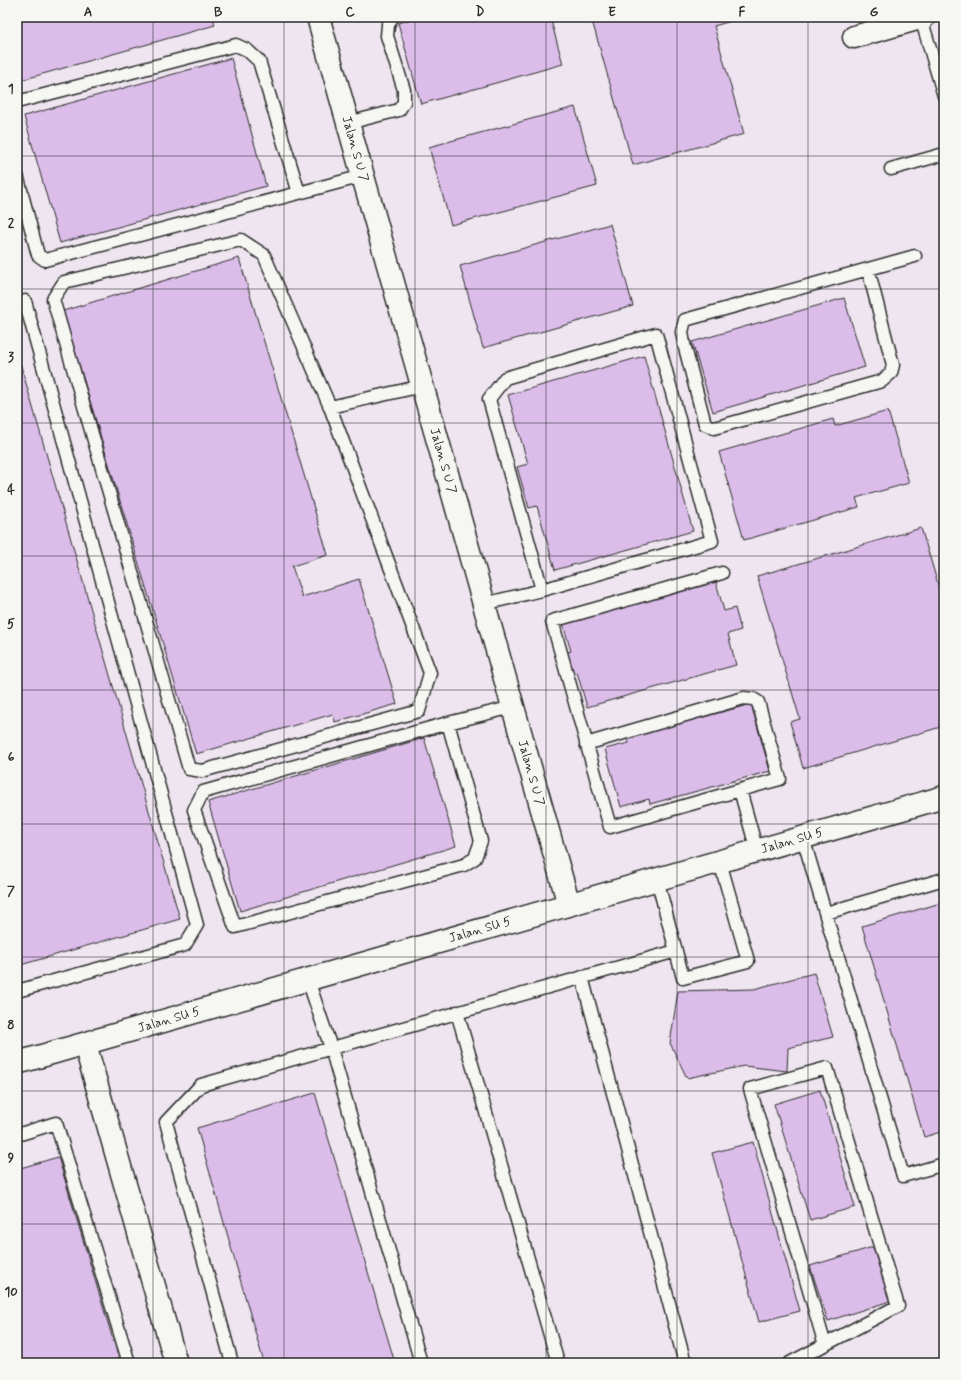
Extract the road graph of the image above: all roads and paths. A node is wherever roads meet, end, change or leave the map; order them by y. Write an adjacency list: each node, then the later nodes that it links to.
1 (318, 17): 7 (street, Jalan S U 7)
2 (392, 17): 7 (lane)
3 (923, 17): 4 (street); 5 (lane)
4 (854, 37)
5 (944, 96)
6 (17, 102): 12 (lane)
7 (348, 124): 11 (street, Jalan S U 7)
8 (944, 154): 9 (lane)
9 (891, 170)
10 (17, 175): 12 (lane)
11 (363, 176): 12 (lane); 16 (street, Jalan S U 7)
12 (299, 193)
13 (915, 256): 14 (lane)
14 (868, 270): 14 (lane)
15 (17, 304): 36 (lane)
16 (422, 386): 17 (lane); 20 (street, Jalan S U 7)
17 (330, 407): 17 (lane)
18 (722, 573): 23 (lane)
19 (542, 590): 19 (lane); 20 (lane)
20 (484, 604): 21 (street, Jalan S U 7)
21 (513, 707): 22 (lane); 31 (street, Jalan S U 7)
22 (448, 724): 22 (lane)
23 (586, 744): 24 (lane); 24 (lane)
24 (740, 790): 27 (lane)
25 (944, 797): 26 (street, Jalan SU 5)
26 (803, 838): 27 (street, Jalan SU 5); 32 (lane)
27 (757, 851): 28 (street, Jalan SU 5)
28 (720, 862): 29 (street, Jalan SU 5); 33 (lane)
29 (657, 879): 31 (street, Jalan SU 5); 33 (lane)
30 (944, 879): 32 (lane)
31 (569, 905): 35 (street, Jalan SU 5)
32 (826, 913): 42 (lane)
33 (676, 951): 34 (lane)
34 (582, 977): 37 (lane); 49 (lane)
35 (308, 980): 38 (street, Jalan SU 5); 39 (lane)
36 (17, 991)
37 (457, 1012): 39 (lane); 48 (lane)
38 (85, 1044): 40 (street, Jalan SU 5); 45 (street)
39 (331, 1048): 46 (lane); 47 (lane)
40 (17, 1063)
41 (17, 1134): 44 (lane)
42 (944, 1164)
43 (824, 1345): 43 (lane); 50 (lane)
44 (129, 1363)
45 (176, 1363)
46 (232, 1363)
47 (421, 1363)
48 (558, 1363)
49 (685, 1363)
50 (790, 1363)

